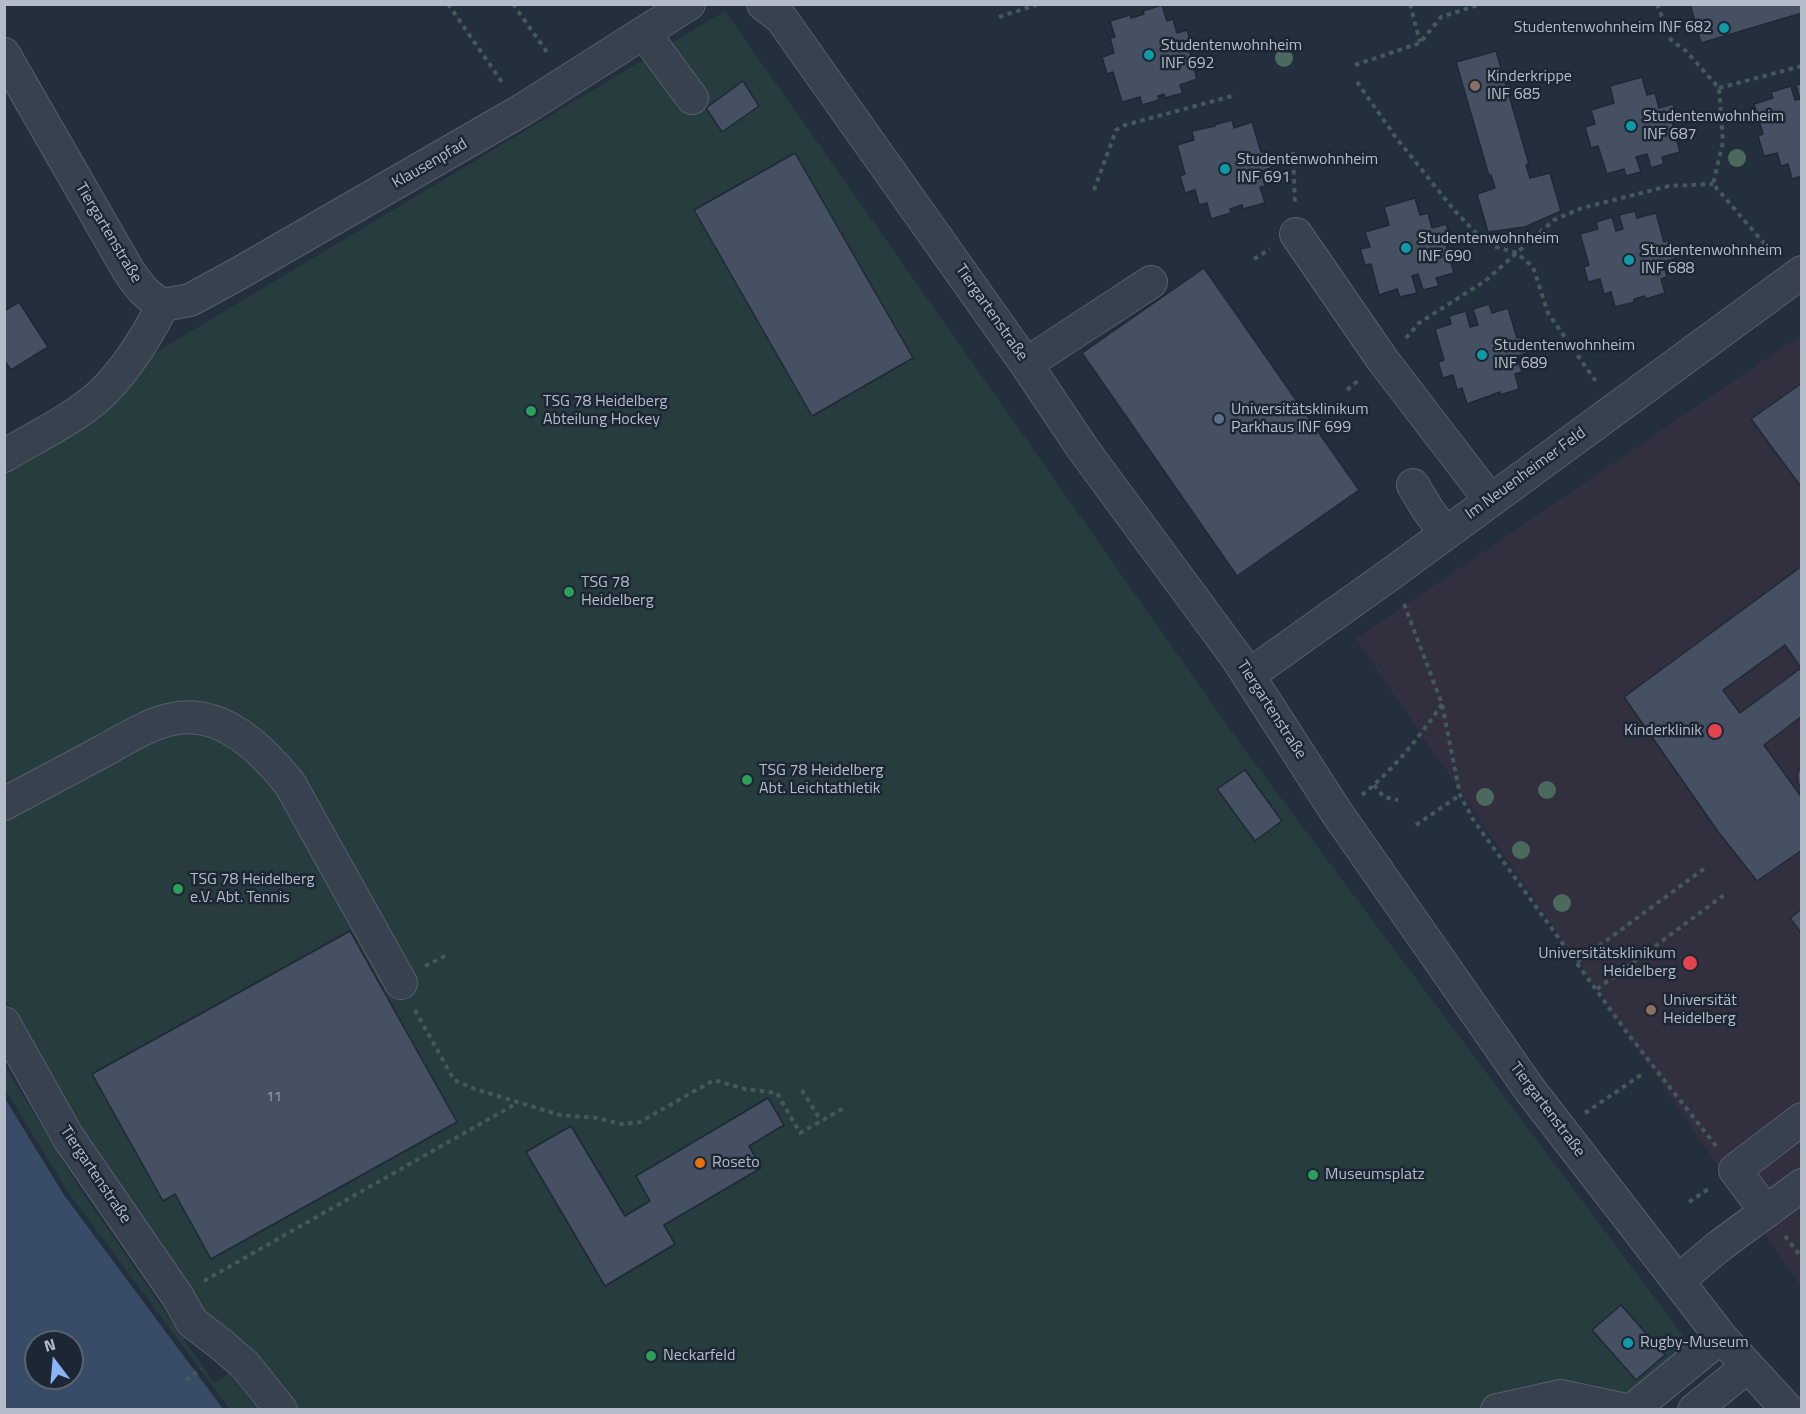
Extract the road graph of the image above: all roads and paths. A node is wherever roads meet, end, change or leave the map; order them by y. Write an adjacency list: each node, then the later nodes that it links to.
1 (448, 4): 20 (path)
2 (513, 4): 15 (path)
3 (688, 4): 10 (street, Klausenpfad)
4 (1039, 4): 9 (path)
5 (1410, 4): 11 (path)
6 (1481, 4): 11 (path)
7 (1657, 4): 17 (path)
8 (780, 9): 30 (street, Tiergartenstraße)
9 (999, 17)
10 (644, 33): 15 (street, Klausenpfad); 19 (street)
11 (1420, 43): 13 (path)
12 (4, 54): 28 (street, Tiergartenstraße)
13 (1355, 64)
14 (1802, 66): 17 (path)
15 (567, 82): 20 (street, Klausenpfad)
16 (1357, 82): 25 (path)
17 (1719, 88): 22 (path)
18 (1236, 95): 23 (path)
19 (692, 98)
20 (522, 110): 28 (street, Klausenpfad)
21 (1293, 152): 24 (path)
22 (1713, 184): 25 (path); 26 (path)
23 (1094, 190)
24 (1296, 234): 29 (street)
25 (1517, 253): 29 (path); 31 (path)
26 (1789, 265): 35 (street, Im Neuenheimer Feld)
27 (1151, 282): 30 (street)
28 (163, 305): 33 (street)
29 (1382, 359): 32 (path); 35 (street)
30 (1026, 364): 38 (street, Tiergartenstraße)
31 (1599, 386)
32 (1347, 390)
33 (4, 456)
34 (1413, 485): 36 (street)
35 (1490, 500): 36 (street, Im Neuenheimer Feld)
36 (1445, 533): 37 (street, Im Neuenheimer Feld)
37 (1388, 576): 38 (street, Im Neuenheimer Feld); 39 (path)
38 (1249, 675): 44 (street, Tiergartenstraße)
39 (1442, 704): 40 (path); 41 (path)
40 (1374, 785): 42 (path); 44 (path)
41 (1460, 795): 45 (path); 48 (path)
42 (1398, 800)
43 (4, 804): 49 (street)
44 (1337, 813): 58 (street, Tiergartenstraße)
45 (1416, 825)
46 (1705, 868): 48 (path)
47 (1724, 896): 50 (path)
48 (1577, 962): 50 (path)
49 (401, 982): 54 (path)
50 (1597, 989): 59 (path)
51 (4, 1023): 64 (street, Tiergartenstraße)
52 (1644, 1073): 58 (path)
53 (802, 1090): 57 (path)
54 (518, 1103): 57 (path); 64 (path)
55 (844, 1108): 57 (path)
56 (1802, 1119): 59 (street)
57 (820, 1121)
58 (1561, 1130): 63 (street, Tiergartenstraße)
59 (1725, 1178): 61 (path); 62 (street)
60 (1802, 1185): 62 (street)
61 (1689, 1202)
62 (1766, 1212): 63 (street)
63 (1679, 1280): 65 (street, Tiergartenstraße)
64 (185, 1309): 70 (street, Tiergartenstraße)
65 (1721, 1337): 66 (street, Tiergartenstraße); 73 (street)
66 (1747, 1366): 69 (street, Tiergartenstraße); 74 (street)
67 (202, 1368): 68 (path)
68 (186, 1380)
69 (1786, 1409)
70 (281, 1410)
71 (1497, 1410): 72 (street)
72 (1626, 1410)
73 (1632, 1410)
74 (1694, 1410)

